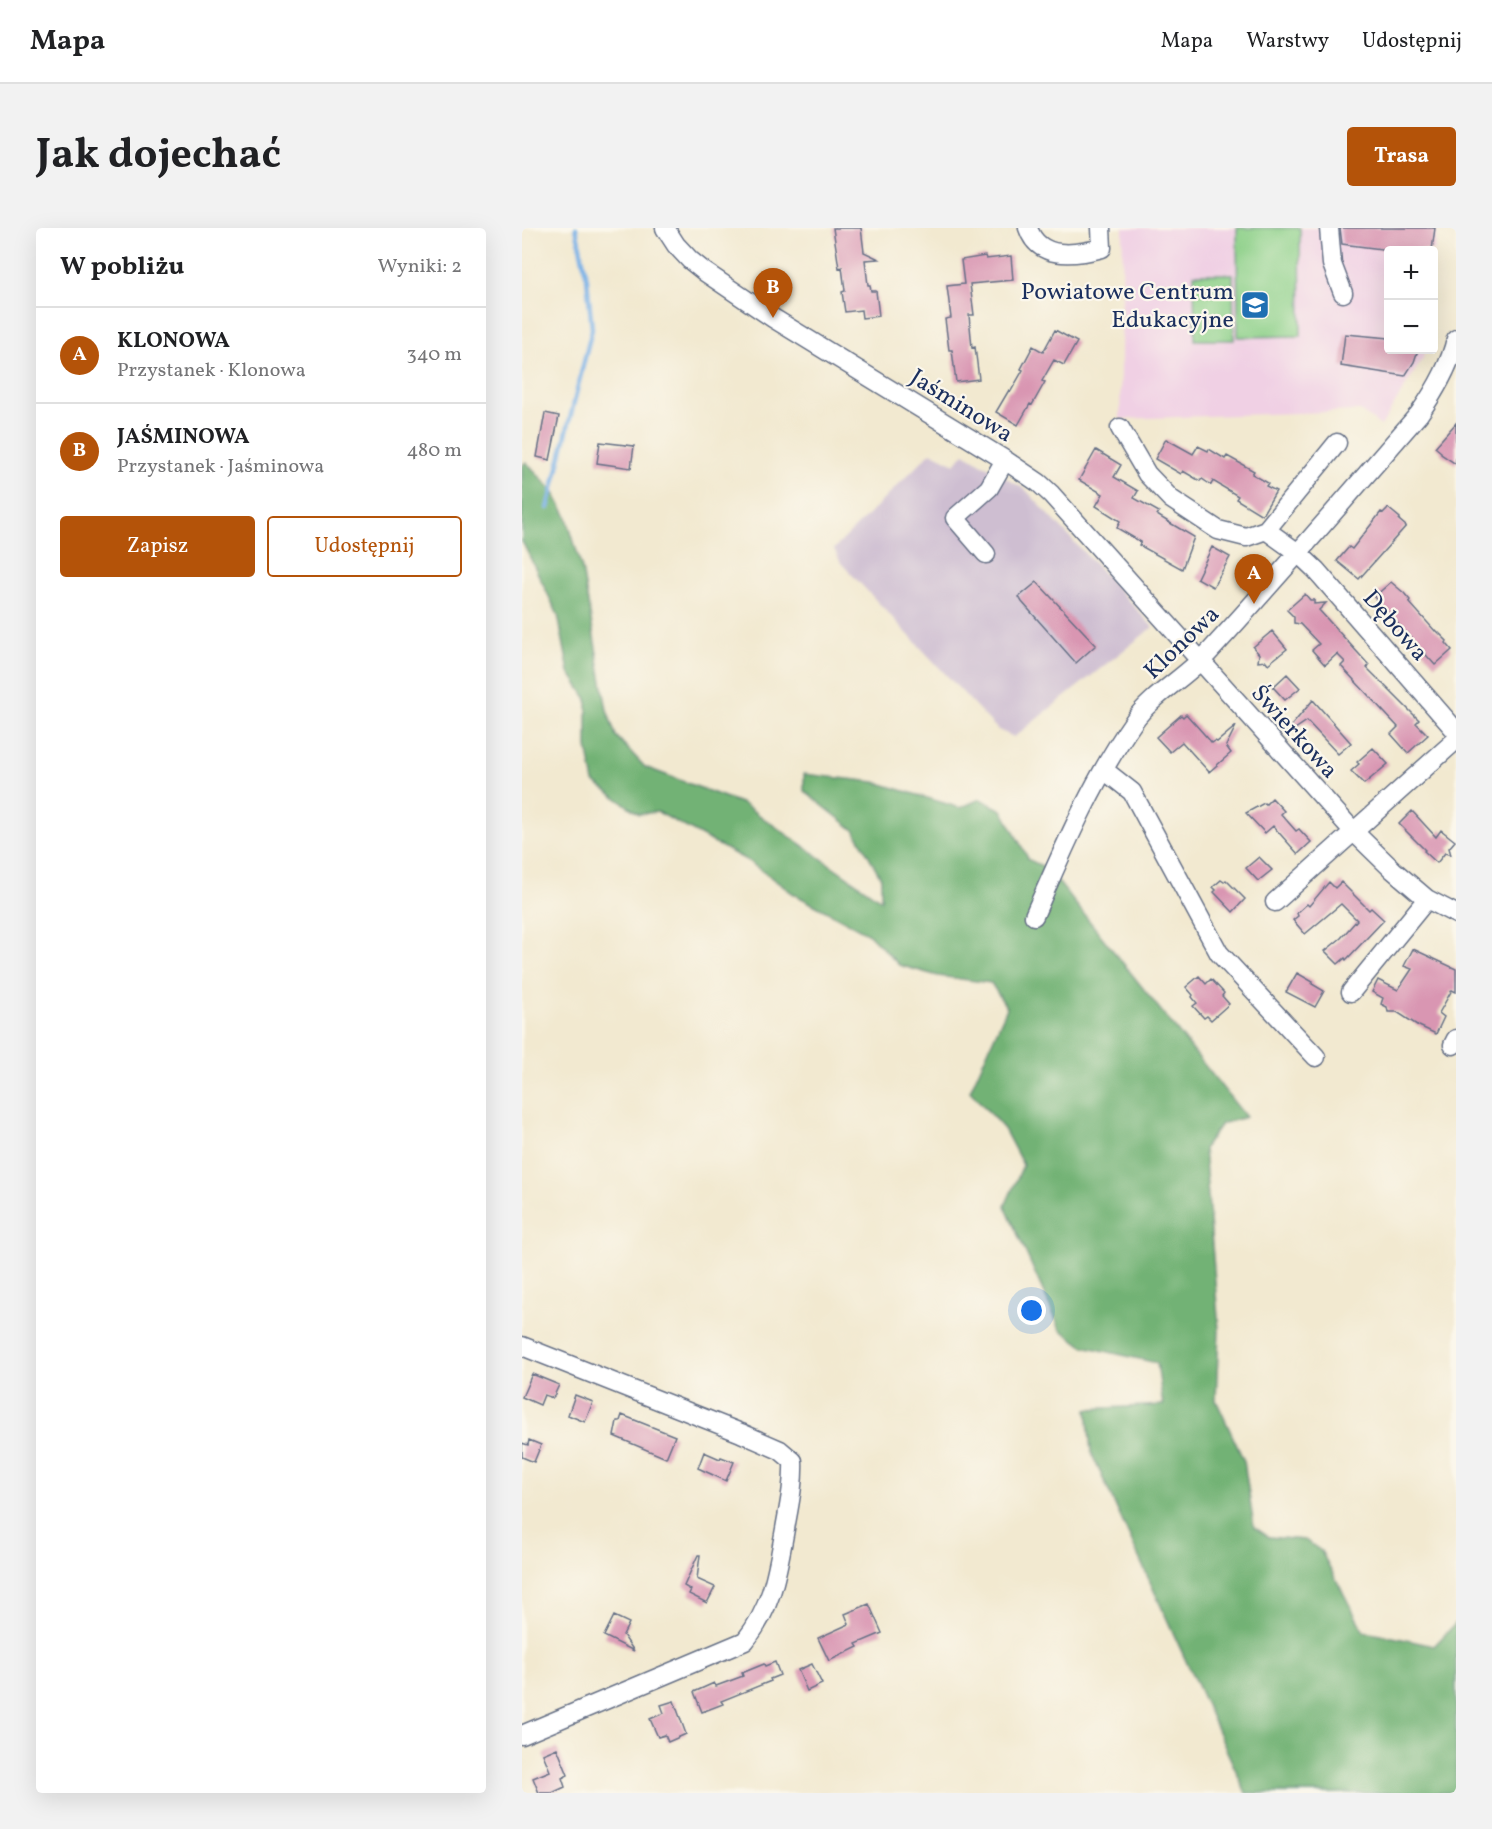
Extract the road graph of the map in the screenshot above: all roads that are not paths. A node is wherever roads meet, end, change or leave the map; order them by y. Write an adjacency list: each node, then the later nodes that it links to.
1 (665, 228): 9 (street, Jaśminowa)
2 (1028, 228): 3 (street)
3 (1101, 228)
4 (1329, 228): 5 (street)
5 (1343, 293)
6 (1456, 339): 11 (street, Klonowa)
7 (1120, 428): 10 (street)
8 (1337, 442): 10 (street)
9 (1005, 460): 12 (street); 13 (street, Jaśminowa)
10 (1266, 530): 11 (street, Dębowa)
11 (1298, 553): 13 (street, Klonowa); 14 (street, Dębowa)
12 (986, 554)
13 (1200, 662): 16 (street, Klonowa); 17 (street, Świerkowa)
14 (1456, 731)
15 (1456, 740): 17 (street)
16 (1104, 770): 21 (street, Klonowa); 23 (street)
17 (1354, 832): 18 (street, Świerkowa); 19 (street)
18 (1427, 899): 20 (street, Świerkowa); 22 (street)
19 (1275, 902)
20 (1456, 914)
21 (1034, 916)
22 (1351, 992)
23 (1316, 1057)
24 (522, 1346): 25 (street)
25 (522, 1735)

